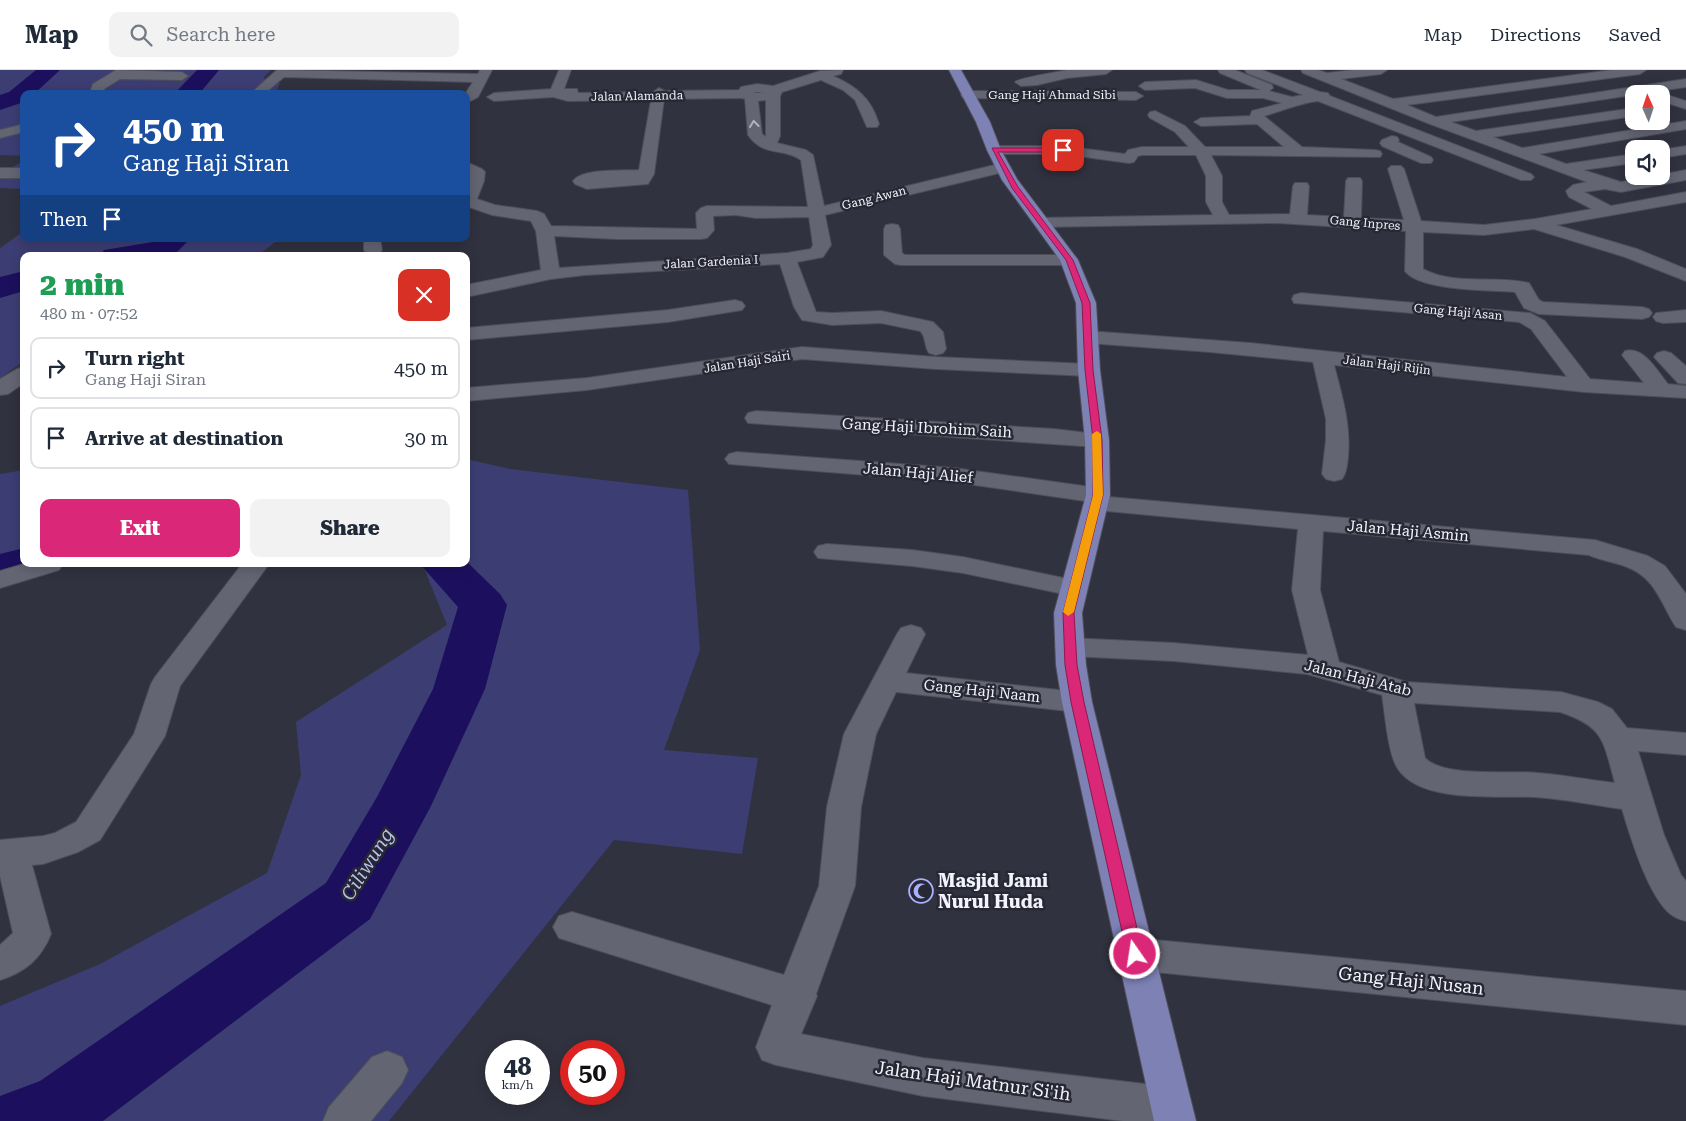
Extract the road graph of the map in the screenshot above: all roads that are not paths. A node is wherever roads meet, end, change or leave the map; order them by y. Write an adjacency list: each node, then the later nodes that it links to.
1 (565, 70): 27 (street)
2 (841, 70): 13 (street, Jalan Alamanda)
3 (1106, 70): 17 (street)
4 (1224, 70): 34 (street)
5 (1251, 70): 31 (street)
6 (1307, 70): 16 (street)
7 (1381, 70): 16 (street)
8 (1572, 70): 15 (street)
9 (1640, 70): 15 (street)
10 (123, 71): 14 (street); 22 (street)
11 (284, 71): 12 (street); 23 (street)
12 (483, 74): 30 (street)
13 (820, 75): 25 (street, Jalan Alamanda); 43 (street)
14 (182, 76)
15 (1593, 76): 20 (street); 35 (street)
16 (1324, 77): 24 (street)
17 (1008, 82)
18 (1686, 83): 21 (street)
19 (964, 84): 34 (street, Gang Haji Ahmad Sibi); 58 (main road)
20 (1625, 86)
21 (1670, 86)
22 (97, 90)
23 (261, 90)
24 (1360, 91): 31 (street); 35 (street)
25 (774, 92): 26 (street, Jalan Alamanda); 51 (street)
26 (747, 93): 28 (street, Jalan Alamanda); 51 (street, one-way to 26)
27 (550, 94): 28 (street, Jalan Alamanda); 32 (street, Jalan Alamanda)
28 (658, 94): 66 (street)
29 (1625, 95): 41 (street)
30 (470, 96)
31 (1318, 96): 34 (street); 48 (street)
32 (494, 97)
33 (1670, 100): 36 (street)
34 (1296, 101): 40 (street)
35 (1391, 104): 41 (street)
36 (1685, 105): 37 (street)
37 (1670, 107)
38 (1625, 113): 47 (street)
39 (1155, 115): 53 (street)
40 (1260, 120): 42 (street); 54 (street)
41 (1435, 121): 47 (street)
42 (1201, 122)
43 (872, 124)
44 (1686, 125): 55 (street)
45 (20, 129): 46 (street)
46 (0, 134)
47 (1471, 134): 48 (street); 55 (street)
48 (1421, 137): 60 (street); 68 (street)
49 (0, 139): 50 (street)
50 (20, 140)
51 (768, 146): 76 (street, Jalan Gardenia I)
52 (1686, 150): 56 (street)
53 (1201, 151): 54 (street); 58 (street, Gang Awan); 78 (street)
54 (1298, 151): 57 (street)
55 (1523, 152): 63 (street)
56 (1670, 153)
57 (1375, 154)
58 (999, 159): 76 (street, Gang Awan); 79 (main road)
59 (1625, 159): 63 (street)
60 (1426, 160)
61 (470, 168): 72 (street)
62 (1396, 169): 82 (street)
63 (1567, 169): 70 (street)
64 (0, 173): 65 (street)
65 (20, 173)
66 (646, 174)
67 (1686, 175): 70 (street)
68 (1526, 177)
69 (1354, 181): 80 (street)
70 (1607, 184): 75 (street)
71 (1301, 186): 77 (street)
72 (470, 194)
73 (1686, 197): 75 (street, Gang Inpres)
74 (470, 201): 84 (street)
75 (1609, 211): 81 (street, Gang Inpres)
76 (818, 212): 84 (street, Gang Awan); 86 (street, Jalan Gardenia I)
77 (1298, 218): 78 (street, Gang Inpres); 80 (street, Gang Inpres)
78 (1224, 220): 79 (street, Gang Inpres)
79 (1042, 222): 87 (main road)
80 (1352, 222): 82 (street, Gang Inpres)
81 (1534, 224): 82 (street, Gang Inpres); 90 (street)
82 (1415, 227): 94 (street)
83 (892, 229): 87 (street)
84 (545, 231): 89 (street)
85 (681, 244): 88 (street)
86 (787, 258): 88 (street, Jalan Gardenia I); 99 (street)
87 (1069, 260): 98 (main road)
88 (680, 264): 89 (street, Jalan Gardenia I)
89 (551, 274): 91 (street, Jalan Gardenia I)
90 (1686, 276)
91 (470, 291)
92 (1300, 298): 105 (street, Gang Haji Asan)
93 (735, 306): 97 (street)
94 (1642, 313)
95 (1663, 316): 96 (street)
96 (1686, 316)
97 (470, 334)
98 (1088, 337): 101 (street, Jalan Haji Rijin); 103 (main road)
99 (936, 349)
100 (1632, 355): 107 (street)
101 (1322, 357): 105 (street, Jalan Haji Rijin); 112 (street)
102 (1664, 357): 107 (street)
103 (1089, 370): 108 (street, Jalan Haji Sairi); 110 (main road)
104 (20, 376): 106 (street)
105 (1584, 386): 107 (street, Jalan Haji Rijin)
106 (0, 389)
107 (1679, 391)
108 (470, 395)
109 (756, 418): 110 (street, Gang Haji Ibrohim Saih)
110 (1098, 440): 113 (main road)
111 (736, 459): 113 (street, Jalan Haji Alief)
112 (1334, 474)
113 (1097, 499): 114 (street, Jalan Haji Asmin); 119 (main road)
114 (1311, 522): 120 (street, Jalan Haji Asmin); 123 (street)
115 (827, 552): 119 (street)
116 (41, 567): 118 (street)
117 (254, 567): 130 (street)
118 (0, 580)
119 (1073, 588): 122 (main road)
120 (1686, 622)
121 (911, 634): 124 (street)
122 (1069, 647): 123 (street, Jalan Haji Atab); 126 (main road)
123 (1326, 668): 125 (street, Jalan Haji Atab)
124 (886, 680): 126 (street, Gang Haji Naam); 135 (street)
125 (1396, 689): 127 (street, Jalan Haji Atab); 129 (street)
126 (1077, 702): 133 (main road)
127 (1618, 738): 128 (street); 129 (street)
128 (1686, 744)
129 (1636, 798): 131 (street)
130 (6, 854): 134 (street)
131 (1686, 906)
132 (572, 927): 135 (street)
133 (1135, 954): 136 (street, Gang Haji Nusan); 138 (main road)
134 (0, 964)
135 (797, 996): 138 (street, Jalan Haji Matnur Si'ih)
136 (1686, 1008)
137 (387, 1070): 139 (street)
138 (1173, 1114)
139 (344, 1121)

